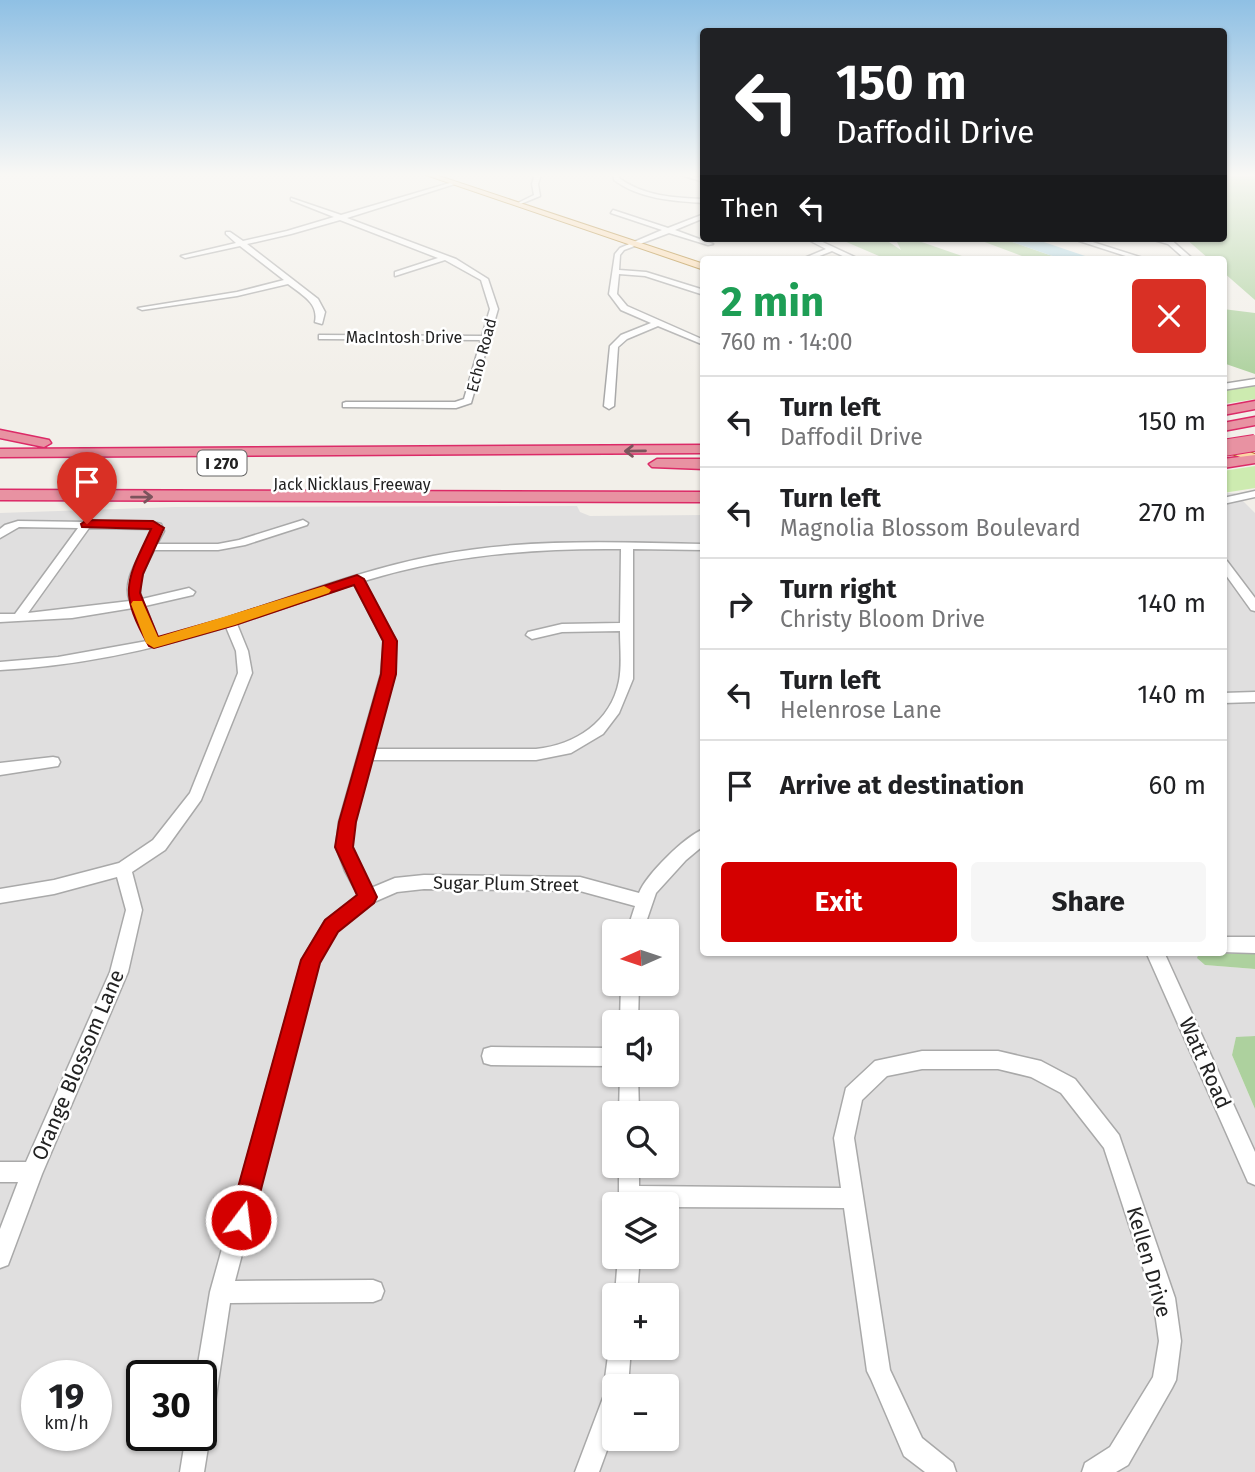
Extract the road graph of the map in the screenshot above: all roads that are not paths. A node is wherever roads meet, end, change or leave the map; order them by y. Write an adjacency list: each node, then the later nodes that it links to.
1 (248, 243): 8 (street)
2 (406, 243): 16 (street, Echo Road)
3 (635, 243): 17 (main road); 18 (street)
4 (706, 243): 9 (street)
5 (819, 243): 10 (street)
6 (1088, 243): 14 (street)
7 (1170, 243): 15 (street)
8 (243, 244): 11 (street); 20 (street)
9 (710, 244)
10 (832, 248): 12 (street); 13 (street)
11 (185, 256)
12 (813, 256)
13 (849, 256)
14 (1132, 256)
15 (1186, 256)
16 (444, 258): 19 (street); 26 (street, Echo Road)
17 (700, 266)
18 (617, 272): 21 (street); 24 (street)
19 (398, 274)
20 (291, 281): 22 (street); 23 (street)
21 (700, 292)
22 (142, 307)
23 (319, 322)
24 (657, 323): 27 (street); 32 (street)
25 (321, 337): 26 (street, MacIntosh Drive)
26 (486, 338): 30 (street, Echo Road)
27 (700, 341)
28 (1255, 382): 29 (street)
29 (1227, 386)
30 (346, 405)
31 (1255, 405): 33 (highway)
32 (609, 407)
33 (1227, 410)
34 (1255, 421): 35 (highway)
35 (1227, 426)
36 (0, 433): 41 (highway)
37 (1255, 443): 38 (highway, bridge)
38 (1227, 446)
39 (1227, 448): 43 (main road)
40 (700, 449): 41 (highway, one-way to 41)
41 (301, 452): 42 (highway)
42 (0, 453)
43 (1255, 458): 45 (highway)
44 (0, 463): 46 (highway, Jack Nicklaus Freeway / I 270)
45 (1227, 463)
46 (700, 464)
47 (0, 483): 48 (highway, Jack Nicklaus Freeway / I 270)
48 (700, 485)
49 (1255, 494): 53 (street)
50 (0, 495): 52 (highway)
51 (700, 497): 52 (highway, one-way to 51)
52 (113, 498): 54 (highway)
53 (1227, 499)
54 (0, 504)
55 (303, 523): 59 (street)
56 (87, 524): 57 (street); 59 (street); 67 (street)
57 (0, 535)
58 (627, 546): 60 (street); 62 (street); 69 (street)
59 (151, 547): 64 (street)
60 (700, 547)
61 (1227, 568): 65 (street)
62 (357, 579): 68 (street); 75 (street)
63 (189, 592): 64 (street)
64 (138, 605): 67 (street); 71 (street)
65 (1255, 607)
66 (0, 618): 67 (street)
67 (18, 618)
68 (230, 622): 71 (street); 79 (street)
69 (626, 627): 70 (street); 75 (street)
70 (532, 635)
71 (154, 643): 72 (street)
72 (1, 668)
73 (1255, 697): 74 (street)
74 (1227, 698)
75 (366, 754): 81 (street)
76 (53, 762): 77 (street)
77 (0, 769)
78 (700, 838): 82 (street)
79 (123, 869): 80 (street); 90 (street, Orange Blossom Lane)
80 (0, 896)
81 (368, 897): 82 (street, Sugar Plum Street); 96 (street, Sugar Plum Street)
82 (645, 902): 83 (street)
83 (639, 919)
84 (1227, 945): 85 (street)
85 (1255, 945)
86 (1156, 956): 91 (street, Watt Road)
87 (491, 1056): 88 (street)
88 (602, 1058)
89 (0, 1172): 90 (street)
90 (32, 1172): 94 (street, Orange Blossom Lane)
91 (1255, 1175)
92 (852, 1198): 93 (street); 102 (street); 103 (street, Kellen Drive)
93 (679, 1200)
94 (0, 1257)
95 (373, 1291): 96 (street)
96 (221, 1292): 97 (street, Sugar Plum Street)
97 (210, 1360)
98 (602, 1431): 101 (street)
99 (195, 1451): 100 (street)
100 (192, 1472)
101 (587, 1472)
102 (943, 1472)
103 (1094, 1472)

